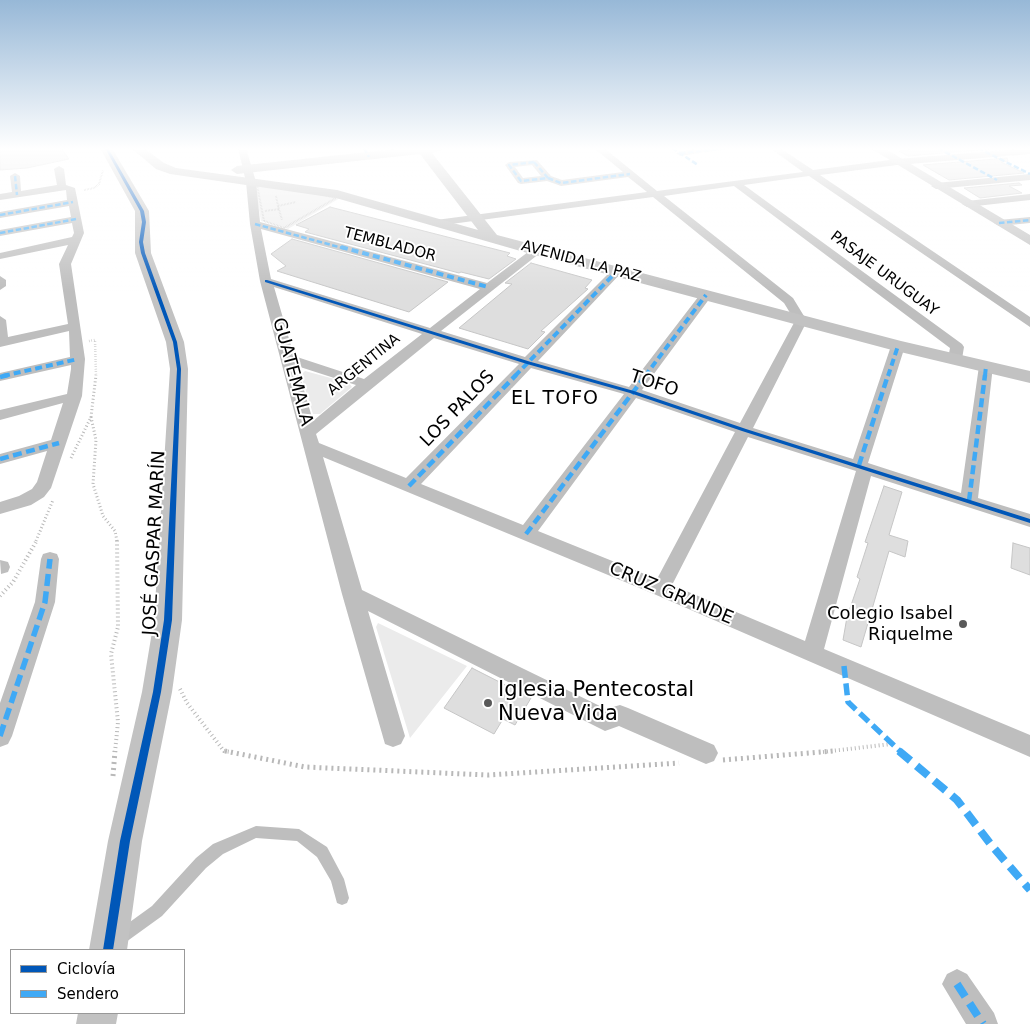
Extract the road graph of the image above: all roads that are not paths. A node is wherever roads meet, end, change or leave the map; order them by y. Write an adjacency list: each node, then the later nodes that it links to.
1 (63, 196): 14 (street)
2 (70, 196): 17 (street)
3 (133, 196): 69 (street, JOSÉ GASPAR MARÍN)
4 (253, 196): 15 (street, GUATEMALA)
5 (340, 196): 19 (street, AVENIDA LA PAZ)
6 (458, 196): 16 (street)
7 (642, 196): 16 (street)
8 (657, 196): 31 (street)
9 (752, 196): 39 (street, PASAJE URUGUAY)
10 (843, 196): 33 (street)
11 (953, 196): 13 (street)
12 (1030, 197): 13 (street)
13 (967, 204): 20 (street)
14 (0, 215)
15 (258, 218): 28 (street, GUATEMALA); 29 (street, TEMBLADOR)
16 (475, 218): 19 (street); 22 (street)
17 (76, 219): 21 (street); 23 (street)
18 (1030, 220): 20 (street)
19 (436, 223): 22 (street, AVENIDA LA PAZ)
20 (999, 223): 24 (street)
21 (0, 233)
22 (492, 239): 25 (street, AVENIDA LA PAZ)
23 (76, 240): 26 (street); 34 (street)
24 (1030, 242)
25 (536, 250): 27 (street, AVENIDA LA PAZ); 29 (street, ARGENTINA)
26 (0, 256)
27 (617, 271): 30 (street, AVENIDA LA PAZ); 41 (street, LOS PALOS)
28 (266, 281): 35 (street, TOFO); 40 (street, GUATEMALA)
29 (488, 287): 35 (street, ARGENTINA)
30 (706, 295): 31 (street, AVENIDA LA PAZ); 46 (street)
31 (799, 319): 37 (street, AVENIDA LA PAZ); 49 (street)
32 (0, 320): 36 (street)
33 (1030, 323)
34 (75, 326): 36 (street); 38 (street)
35 (431, 332): 41 (street, TOFO); 45 (street, ARGENTINA)
36 (1, 343)
37 (898, 346): 39 (street, AVENIDA LA PAZ); 53 (street)
38 (78, 358): 43 (street); 47 (street)
39 (956, 358): 42 (street, AVENIDA LA PAZ)
40 (288, 359): 45 (street); 50 (street, GUATEMALA)
41 (529, 363): 46 (street, TOFO); 54 (street, LOS PALOS)
42 (986, 366): 44 (street, AVENIDA LA PAZ); 55 (street)
43 (0, 377)
44 (1030, 377)
45 (366, 384): 50 (street, ARGENTINA)
46 (632, 392): 49 (street, TOFO); 58 (street)
47 (75, 396): 48 (street); 51 (street)
48 (0, 415)
49 (744, 430): 53 (street, TOFO); 60 (street)
50 (310, 439): 54 (street, CRUZ GRANDE); 61 (street, GUATEMALA)
51 (60, 443): 52 (street); 56 (street)
52 (0, 459)
53 (862, 467): 55 (street, TOFO); 62 (street)
54 (409, 486): 58 (street, CRUZ GRANDE)
55 (969, 501): 57 (street, TOFO)
56 (0, 508)
57 (1030, 521)
58 (526, 534): 60 (street, CRUZ GRANDE)
59 (50, 559): 63 (street)
60 (661, 589): 62 (street, CRUZ GRANDE)
61 (352, 594): 65 (street, GUATEMALA); 67 (street)
62 (812, 652): 66 (street, CRUZ GRANDE)
63 (8, 689): 64 (street)
64 (0, 736)
65 (393, 736)
66 (1030, 746)
67 (714, 757)
68 (342, 898): 69 (lane)
69 (108, 948)
70 (957, 984): 71 (street)
71 (983, 1024)

